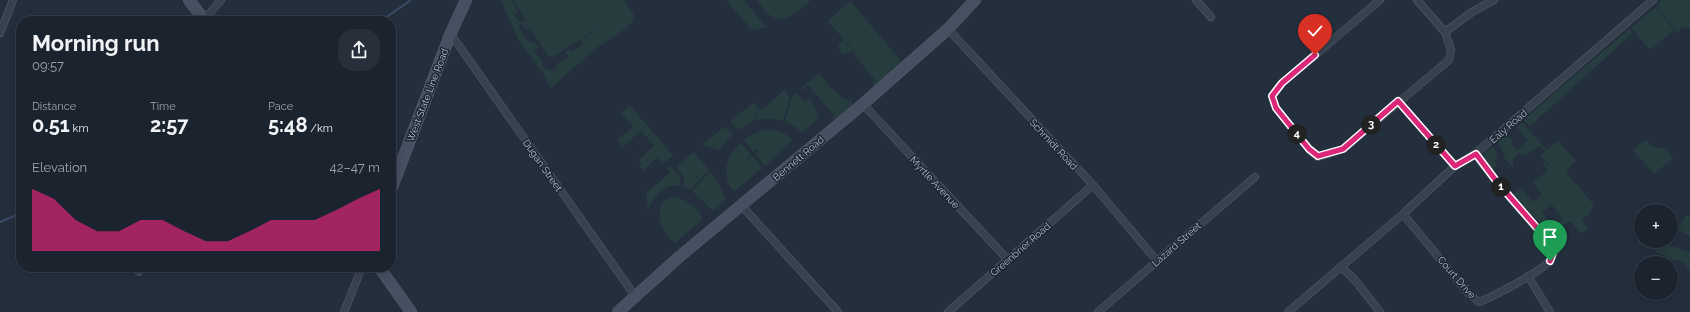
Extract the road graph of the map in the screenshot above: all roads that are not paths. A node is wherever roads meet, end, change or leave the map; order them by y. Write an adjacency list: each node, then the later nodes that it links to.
1 (13, 0): 16 (street)
2 (190, 0): 11 (street)
3 (221, 0): 12 (street)
4 (466, 0): 17 (street, West State Line Road)
5 (975, 0): 14 (street, Bennett Road)
6 (1196, 0): 13 (street)
7 (1380, 0): 18 (street)
8 (1417, 0): 15 (street)
9 (1494, 0): 15 (street)
10 (1653, 0): 20 (street, Ealy Road)
11 (201, 16)
12 (207, 16)
13 (1211, 17)
14 (948, 29): 19 (street, Bennett Road); 24 (street, Schmidt Road)
15 (1445, 32): 18 (street)
16 (0, 33)
17 (450, 35): 22 (street, West State Line Road); 33 (street, Dugan Street)
18 (1398, 101): 21 (street)
19 (863, 104): 25 (street, Bennett Road); 27 (street, Myrtle Avenue)
20 (1476, 154): 21 (street, Ealy Road); 32 (street, Court Drive)
21 (1455, 166): 26 (street, Ealy Road)
22 (396, 177)
23 (1254, 177): 28 (street, Lazard Street)
24 (1093, 185): 27 (street, Greenbrier Road); 28 (street, Schmidt Road)
25 (741, 204): 33 (street, Bennett Road); 37 (street)
26 (1403, 214): 29 (street, Ealy Road); 32 (street, Court Drive)
27 (1008, 260): 38 (street, Greenbrier Road)
28 (1157, 261): 39 (street, Lazard Street)
29 (1341, 267): 40 (street, Ealy Road); 41 (street)
30 (360, 272): 35 (street)
31 (383, 272): 36 (street)
32 (1528, 276): 42 (street)
33 (635, 296): 34 (street, Bennett Road)
34 (620, 311)
35 (344, 312)
36 (411, 312)
37 (838, 312)
38 (948, 312)
39 (1098, 312)
40 (1288, 312)
41 (1380, 312)
42 (1550, 312)

